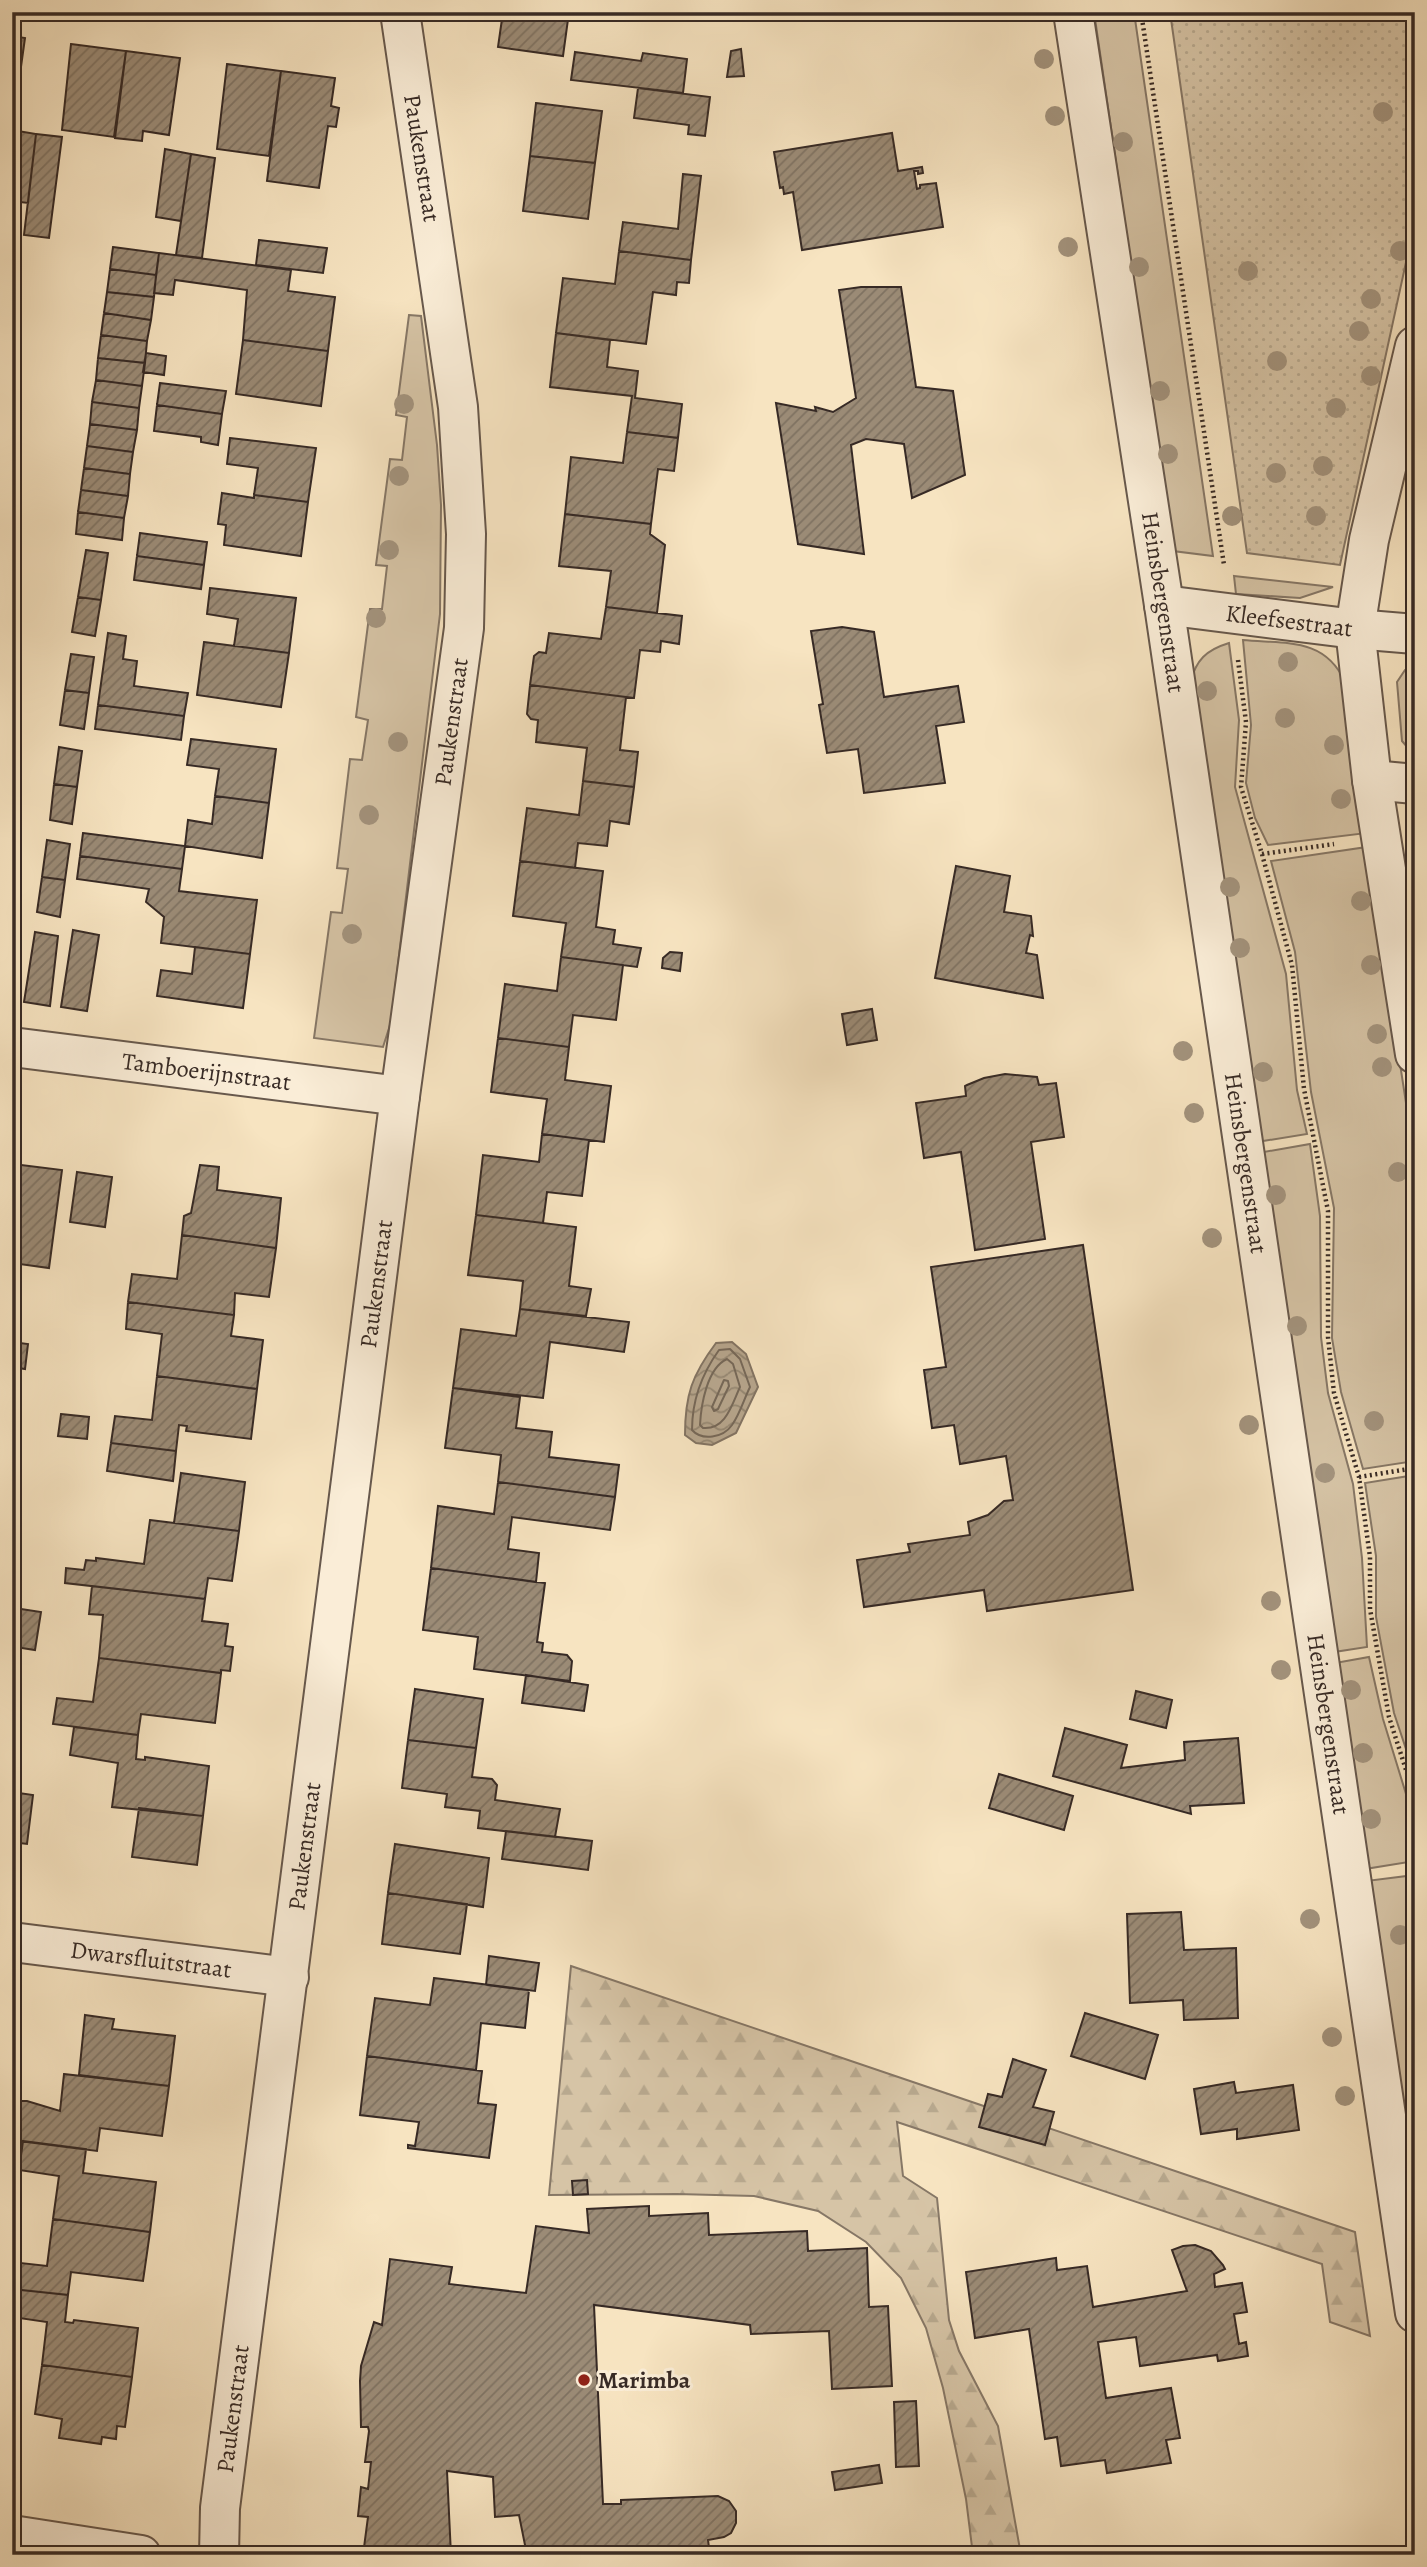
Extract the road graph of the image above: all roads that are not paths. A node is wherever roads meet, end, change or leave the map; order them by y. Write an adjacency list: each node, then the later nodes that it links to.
1 (400, 12): 11 (street, Paukenstraat)
2 (1073, 12): 4 (street, Heinsbergenstraat)
3 (1415, 346): 5 (street)
4 (1164, 605): 5 (street, Kleefsestraat); 14 (street, Heinsbergenstraat)
5 (1355, 629): 6 (street, Kleefsestraat); 7 (street)
6 (1415, 634)
7 (1372, 780): 8 (street); 10 (street)
8 (1415, 784)
9 (12, 1047): 11 (street, Tamboerijnstraat)
10 (1415, 1054)
11 (400, 1096): 13 (street, Paukenstraat)
12 (12, 1942): 13 (street, Dwarsfluitstraat)
13 (289, 1977): 17 (street, Paukenstraat)
14 (1415, 2313)
15 (12, 2535): 16 (street)
16 (141, 2555)
17 (219, 2555)

